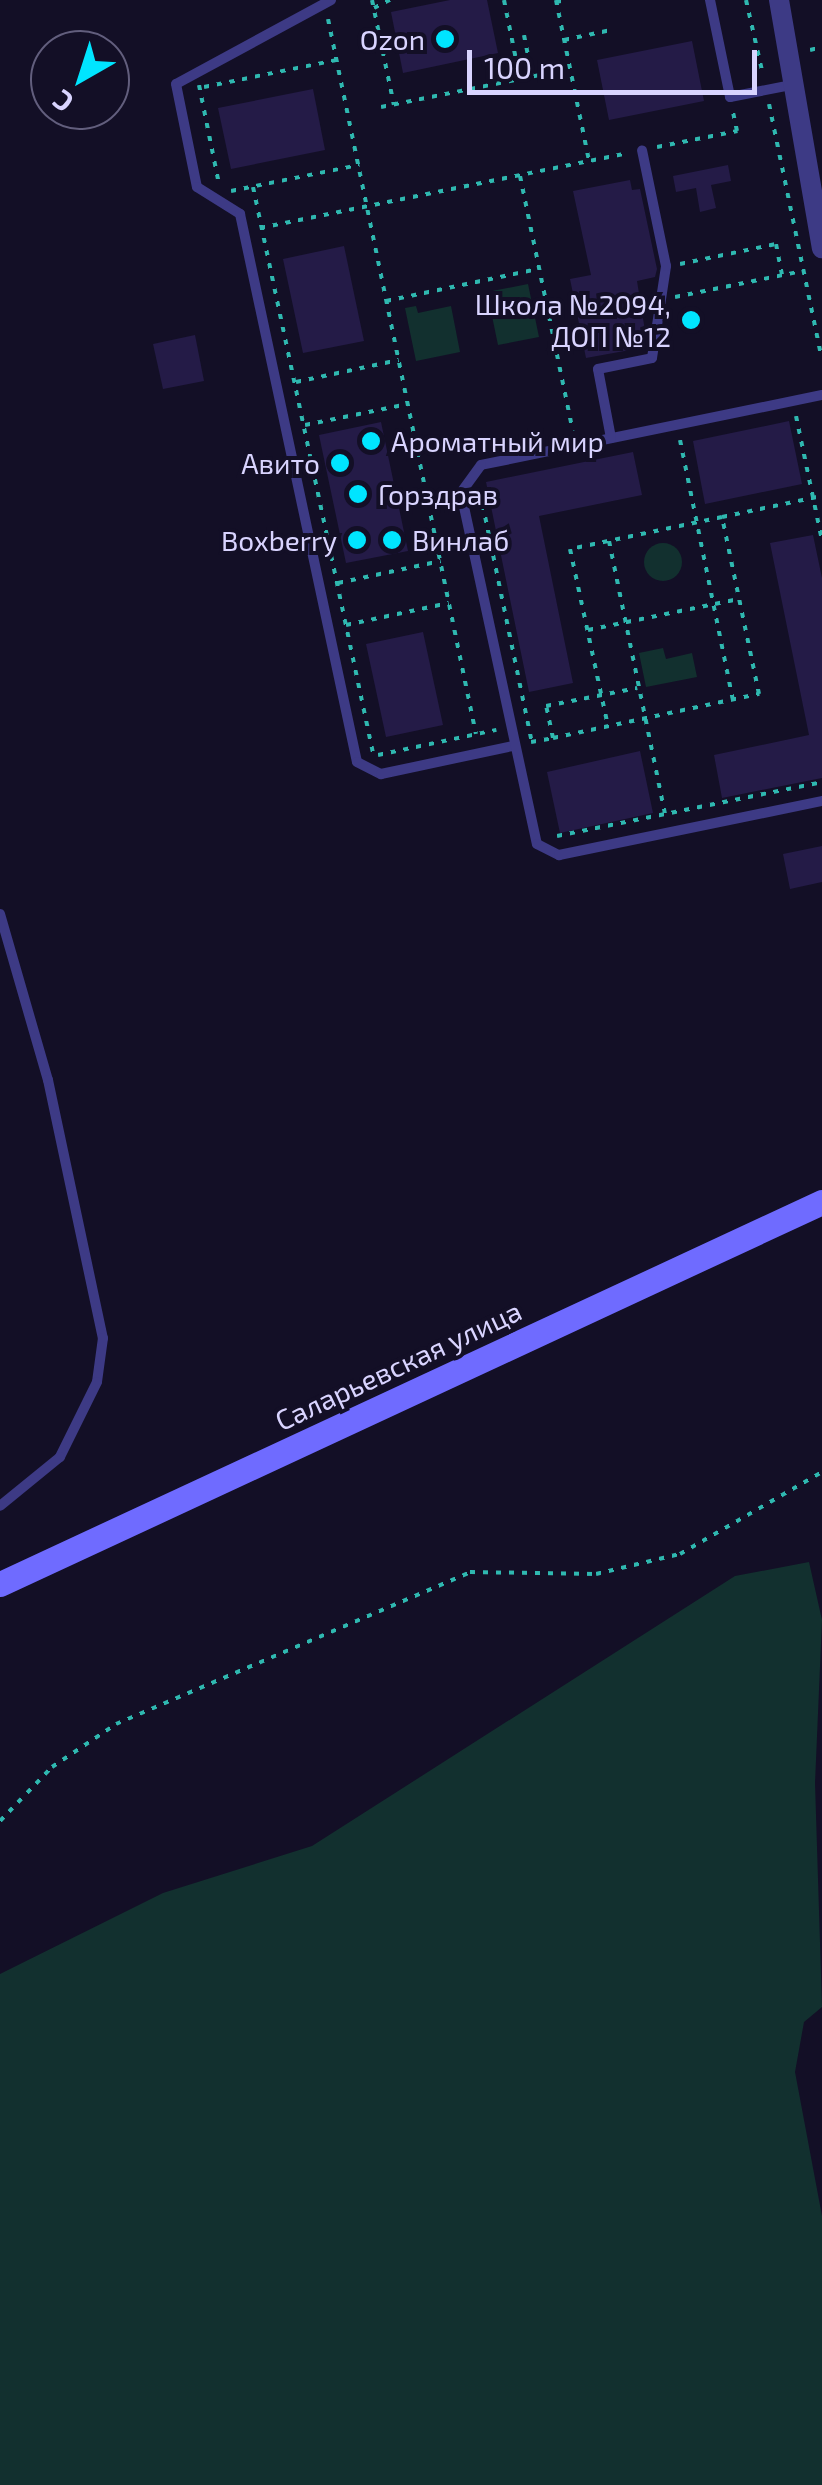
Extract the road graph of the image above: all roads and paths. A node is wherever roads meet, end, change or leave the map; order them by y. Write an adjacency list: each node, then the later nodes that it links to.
1 (372, 0): 10 (path)
2 (390, 0): 10 (path)
3 (504, 0): 20 (path)
4 (566, 0): 8 (path)
5 (710, 0): 24 (lane)
6 (746, 0): 23 (path)
7 (779, 0): 21 (street)
8 (556, 1): 13 (path)
9 (328, 2): 16 (path); 17 (lane)
10 (374, 8): 25 (path)
11 (611, 30): 13 (path)
12 (524, 35): 19 (path)
13 (564, 40): 18 (path)
14 (822, 48): 15 (path)
15 (810, 50)
16 (337, 60): 22 (path); 29 (path)
17 (196, 68): 22 (path); 35 (lane)
18 (570, 69): 19 (path); 28 (path)
19 (532, 76): 20 (path)
20 (520, 79): 25 (path)
21 (796, 84): 23 (lane); 32 (street)
22 (200, 88): 31 (path)
23 (766, 89): 24 (lane); 39 (path)
24 (730, 97): 27 (path)
25 (394, 105): 26 (path)
26 (381, 108)
27 (642, 150): 28 (path); 37 (lane)
28 (589, 161): 30 (path)
29 (359, 165): 31 (path); 33 (path)
30 (520, 175): 33 (path); 38 (path)
31 (253, 186): 34 (path)
32 (816, 187): 36 (street)
33 (367, 206): 34 (path); 42 (path)
34 (262, 228): 35 (path); 47 (path)
35 (244, 232): 82 (lane)
36 (822, 248)
37 (666, 266): 40 (path); 41 (lane)
38 (539, 269): 42 (path); 54 (path)
39 (804, 271): 40 (path); 44 (path)
40 (782, 275): 41 (path)
41 (660, 300): 52 (lane)
42 (386, 301): 46 (path)
43 (822, 320): 44 (path)
44 (814, 321): 45 (path)
45 (822, 359)
46 (399, 360): 47 (path); 49 (path)
47 (294, 382): 51 (path)
48 (822, 395): 52 (lane)
49 (408, 404): 51 (path); 62 (path)
50 (796, 416): 57 (path)
51 (304, 426): 63 (path)
52 (611, 438): 54 (lane)
53 (680, 440): 59 (path)
54 (576, 446): 55 (lane)
55 (475, 468): 75 (lane); 81 (path)
56 (822, 496): 57 (path)
57 (814, 498): 58 (path); 60 (path)
58 (722, 518): 59 (path); 64 (path)
59 (697, 522): 61 (path); 66 (path)
60 (822, 540)
61 (609, 541): 67 (path); 69 (path)
62 (440, 562): 63 (path); 65 (path)
63 (337, 583): 68 (path)
64 (739, 599): 66 (path); 72 (path)
65 (449, 603): 68 (path); 76 (path)
66 (714, 604): 67 (path); 72 (path)
67 (626, 622): 69 (path); 70 (path)
68 (346, 625): 80 (path)
69 (588, 630): 71 (path)
70 (639, 687): 71 (path); 73 (path)
71 (601, 695): 74 (path); 77 (path)
72 (734, 700): 73 (path)
73 (646, 718): 74 (path); 85 (path)
74 (608, 726): 77 (path)
75 (509, 727): 76 (path); 79 (lane)
76 (476, 734): 80 (path)
77 (553, 738): 78 (path)
78 (540, 740)
79 (513, 746): 82 (lane); 86 (lane)
80 (374, 756): 82 (path)
81 (536, 761)
82 (377, 772)
83 (822, 782): 85 (path)
84 (822, 802): 86 (lane)
85 (666, 814): 86 (path)
86 (555, 854)
87 (0, 914): 90 (lane)
88 (822, 1202): 91 (street, Саларьевская улица)
89 (822, 1472): 92 (path)
90 (0, 1506)
91 (0, 1584)
92 (0, 1821)

